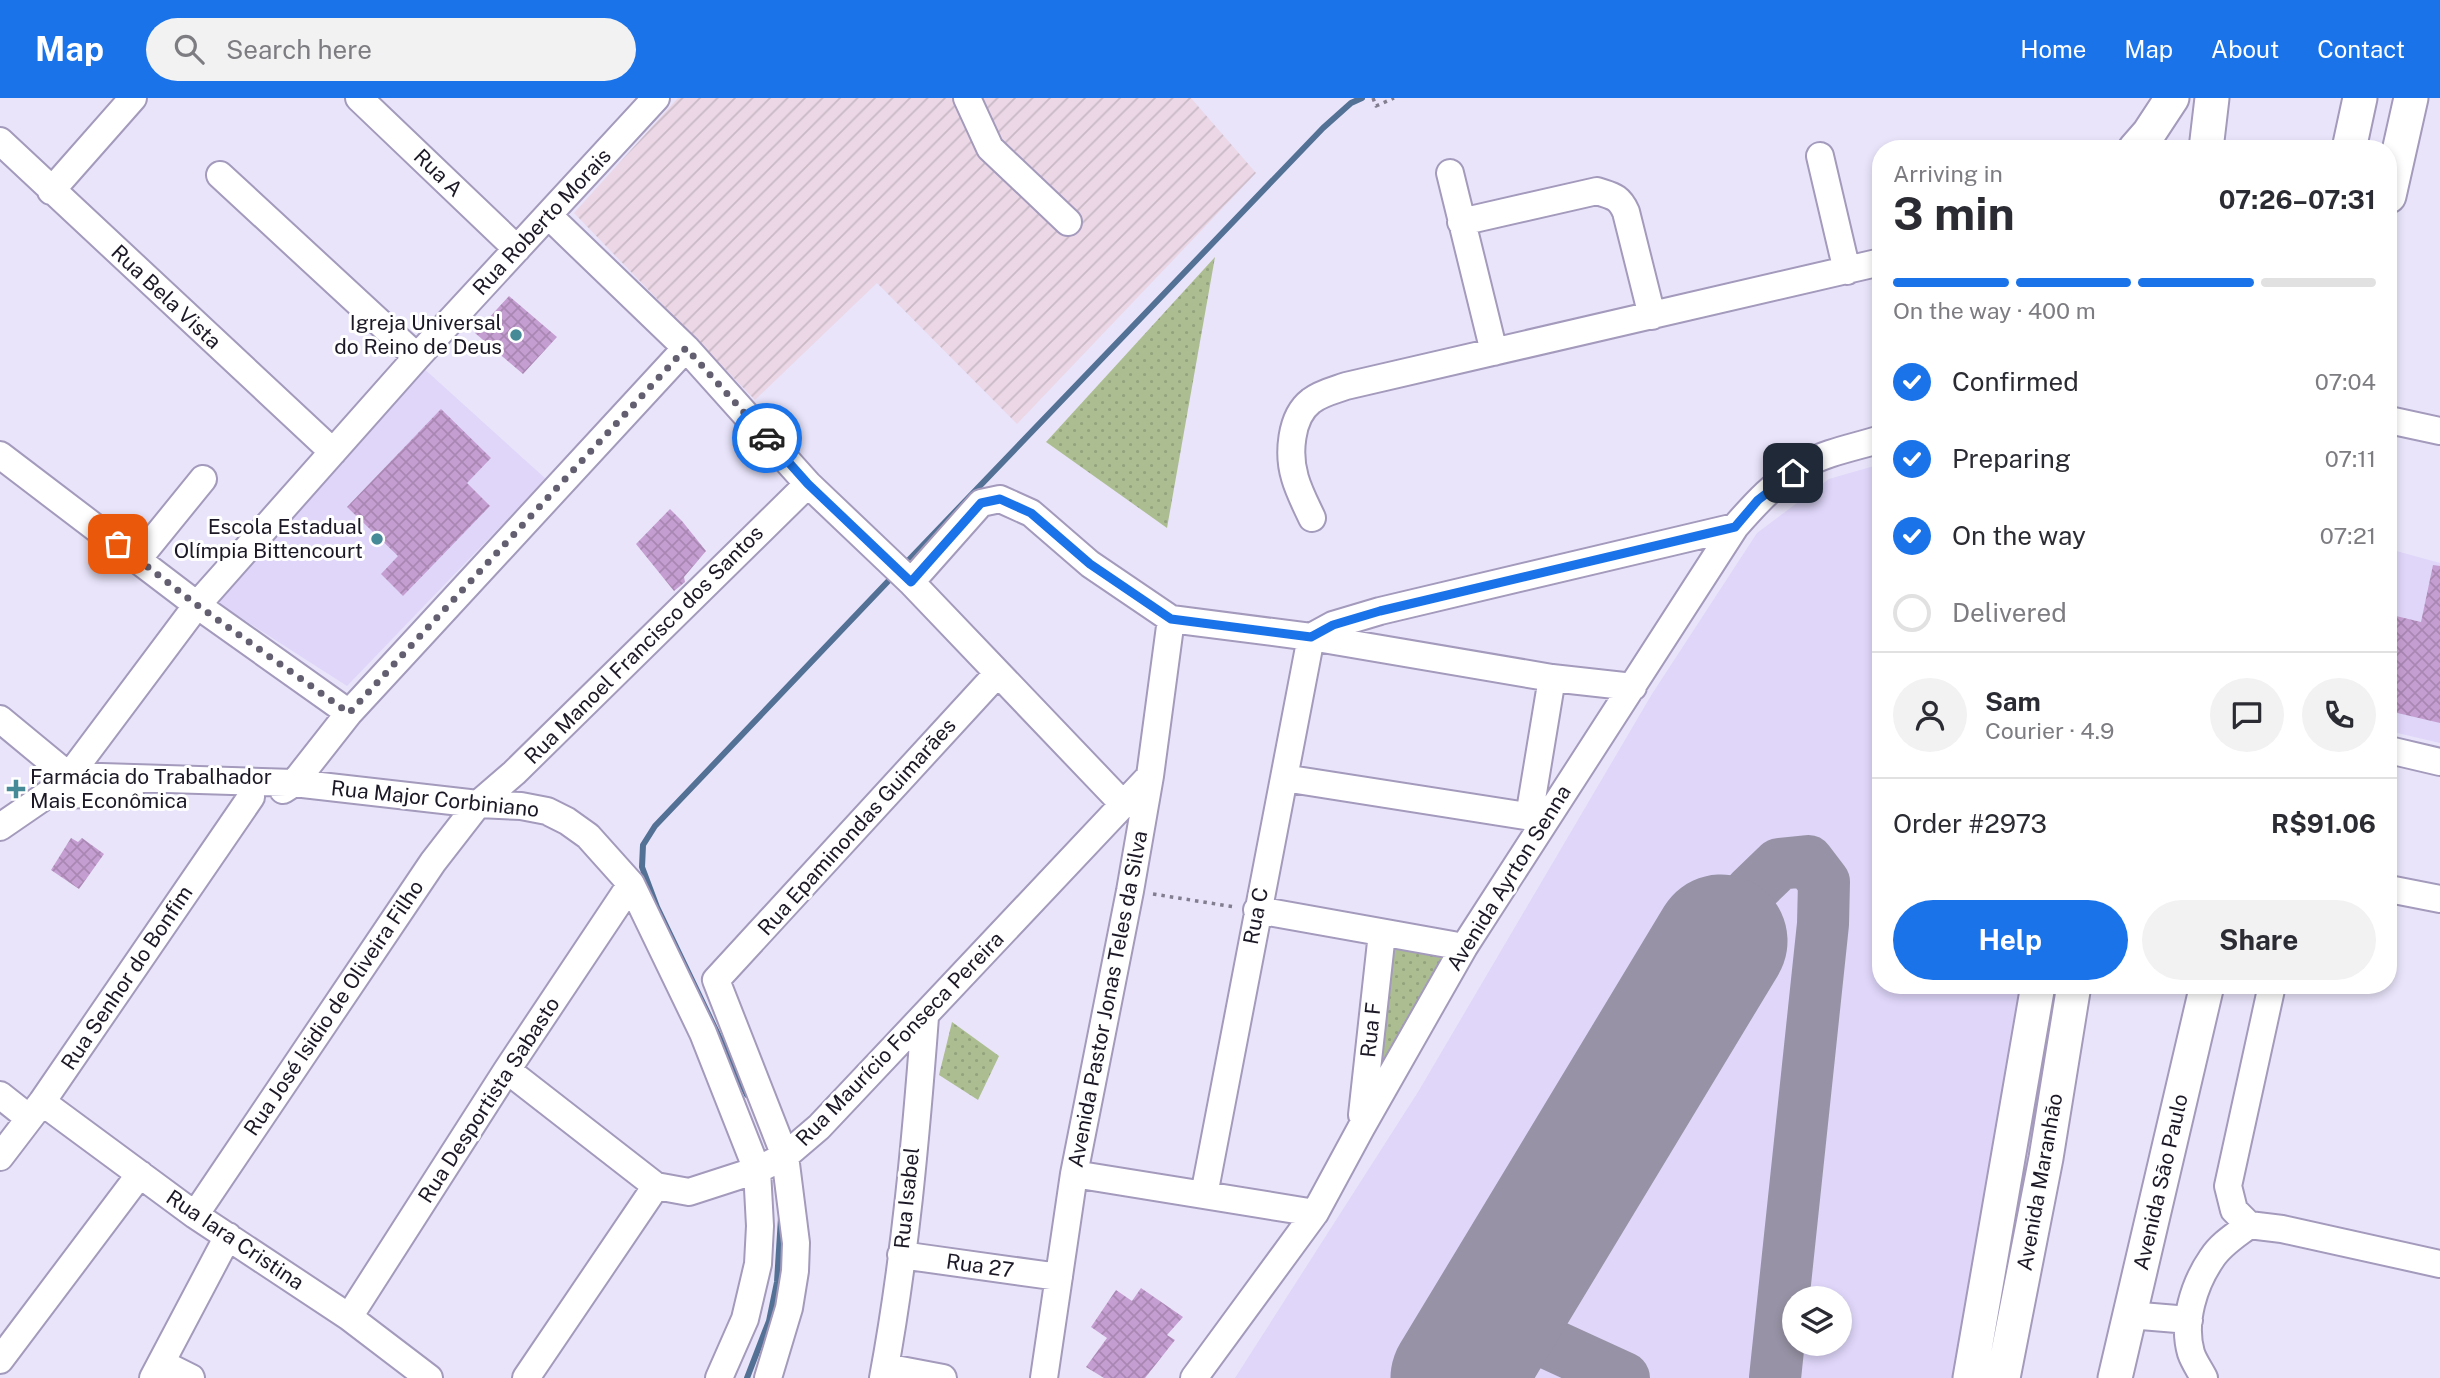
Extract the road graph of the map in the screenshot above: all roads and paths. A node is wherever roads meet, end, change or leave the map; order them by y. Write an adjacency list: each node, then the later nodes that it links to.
1 (133, 98): 20 (street)
2 (359, 98): 24 (street, Rua A)
3 (656, 98): 21 (street, Rua Roberto Morais)
4 (967, 98): 22 (street)
5 (1394, 98): 10 (path)
6 (2174, 98): 11 (main road); 12 (main road)
7 (2212, 98): 13 (main road)
8 (2360, 98): 14 (main road)
9 (2411, 98): 17 (main road)
10 (1374, 100)
11 (2143, 140)
12 (2168, 140)
13 (2207, 140)
14 (2351, 140)
15 (0, 141): 20 (street, Rua Bela Vista)
16 (1820, 156): 26 (street)
17 (2397, 160)
18 (1450, 173): 23 (street)
19 (220, 174): 30 (street)
20 (51, 191): 34 (street, Rua Bela Vista)
21 (548, 215): 24 (street, Rua Roberto Morais); 28 (street)
22 (1068, 222)
23 (1461, 222): 27 (street); 29 (street)
24 (517, 249): 30 (street, Rua Roberto Morais)
25 (1872, 264): 26 (street)
26 (1847, 271): 27 (street)
27 (1652, 316): 29 (street)
28 (686, 348): 37 (street); 48 (street)
29 (1494, 352): 38 (street)
30 (418, 357): 34 (street, Rua Roberto Morais)
31 (2397, 422): 32 (street)
32 (2440, 431)
33 (1872, 442): 39 (street, Avenida Ayrton Senna)
34 (333, 452): 42 (street, Rua Roberto Morais)
35 (0, 456): 40 (street)
36 (203, 479): 40 (street)
37 (808, 484): 41 (street); 58 (street, Rua Manoel Francisco dos Santos)
38 (1312, 518)
39 (1735, 527): 44 (street); 47 (street, Avenida Ayrton Senna)
40 (138, 559): 42 (street)
41 (911, 582): 43 (street); 45 (street)
42 (197, 605): 48 (street); 52 (street, Rua Roberto Morais)
43 (1171, 619): 44 (street); 53 (street, Avenida Pastor Jonas Teles da Silva)
44 (1311, 637): 46 (street); 54 (street, Rua C)
45 (998, 673): 59 (street); 81 (street, Rua Epaminondas Guimarães)
46 (1552, 677): 47 (street); 60 (street)
47 (1633, 687): 60 (street, Avenida Ayrton Senna)
48 (349, 713): 55 (street)
49 (0, 719): 52 (street)
50 (2397, 752): 51 (street)
51 (2440, 762)
52 (69, 776): 55 (street, Rua Major Corbiniano); 56 (street, Rua Roberto Morais)
53 (1150, 776): 59 (street, Rua Maurício Fonseca Pereira); 64 (street, Avenida Pastor Jonas Teles da Silva)
54 (1284, 778): 60 (street); 67 (street, Rua C)
55 (294, 783): 57 (street, Rua Major Corbiniano); 58 (street, Rua Major Corbiniano)
56 (48, 794): 57 (street, Rua Major Corbiniano); 61 (street, Rua Roberto Morais)
57 (251, 797): 79 (street, Rua Senhor do Bonfim)
58 (478, 804): 63 (street, Rua Major Corbiniano); 89 (street, Rua José Isidio de Oliveira Filho)
59 (1124, 805): 74 (street, Rua Maurício Fonseca Pereira)
60 (1537, 818): 69 (street, Avenida Ayrton Senna)
61 (10, 820): 62 (street)
62 (0, 841)
63 (631, 884): 75 (street, Rua Desportista Sabasto); 83 (street, Rua Major Corbiniano)
64 (1130, 891): 67 (path); 85 (street, Avenida Pastor Jonas Teles da Silva)
65 (2397, 891): 66 (street)
66 (2440, 899)
67 (1257, 911): 68 (street); 87 (street, Rua C)
68 (1382, 933): 69 (street); 80 (street, Rua F)
69 (1464, 947): 80 (street, Avenida Ayrton Senna)
70 (2036, 994): 77 (main road, Avenida Maranhão)
71 (2073, 994): 78 (main road, Avenida Maranhão)
72 (2205, 994): 95 (main road, Avenida São Paulo)
73 (2270, 994): 90 (street)
74 (925, 1017): 81 (street, Rua Maurício Fonseca Pereira); 92 (street, Rua Isabel)
75 (507, 1070): 86 (street, Rua Maurício Fonseca Pereira); 96 (street, Rua Desportista Sabasto)
76 (0, 1095): 79 (street, Rua Iara Cristina)
77 (2019, 1097): 78 (main road); 110 (main road, Avenida Maranhão)
78 (2055, 1102): 111 (main road, Avenida Maranhão)
79 (35, 1110): 82 (street, Rua Senhor do Bonfim); 84 (street, Rua Iara Cristina)
80 (1361, 1128): 88 (street, Avenida Ayrton Senna)
81 (785, 1156): 83 (street, Rua Maurício Fonseca Pereira); 106 (street)
82 (0, 1157)
83 (757, 1170): 86 (street, Rua Maurício Fonseca Pereira); 105 (street, Rua Major Corbiniano)
84 (141, 1174): 89 (street, Rua Iara Cristina); 98 (street)
85 (1074, 1174): 87 (street); 94 (street, Avenida Pastor Jonas Teles da Silva)
86 (656, 1186): 104 (street)
87 (1205, 1195): 88 (street)
88 (1315, 1213): 109 (street, Avenida Ayrton Senna)
89 (195, 1215): 91 (street, Rua Iara Cristina)
90 (2249, 1225): 93 (street); 97 (street)
91 (228, 1236): 96 (street, Rua Iara Cristina); 100 (street)
92 (901, 1255): 94 (street, Rua 27); 101 (street, Rua Isabel)
93 (2440, 1264)
94 (1059, 1277): 108 (street, Avenida Pastor Jonas Teles da Silva)
95 (2129, 1315): 97 (street); 112 (main road, Avenida São Paulo)
96 (349, 1317): 99 (street, Rua Iara Cristina)
97 (2189, 1320): 113 (street)
98 (0, 1360)
99 (399, 1369): 103 (street, Rua Iara Cristina)
100 (157, 1370): 102 (street)
101 (884, 1373): 107 (street)
102 (191, 1378)
103 (429, 1378)
104 (526, 1378)
105 (719, 1378)
106 (768, 1378)
107 (943, 1378)
108 (1045, 1378)
109 (1194, 1378)
110 (1970, 1378)
111 (2003, 1378)
112 (2115, 1378)
113 (2204, 1378)

